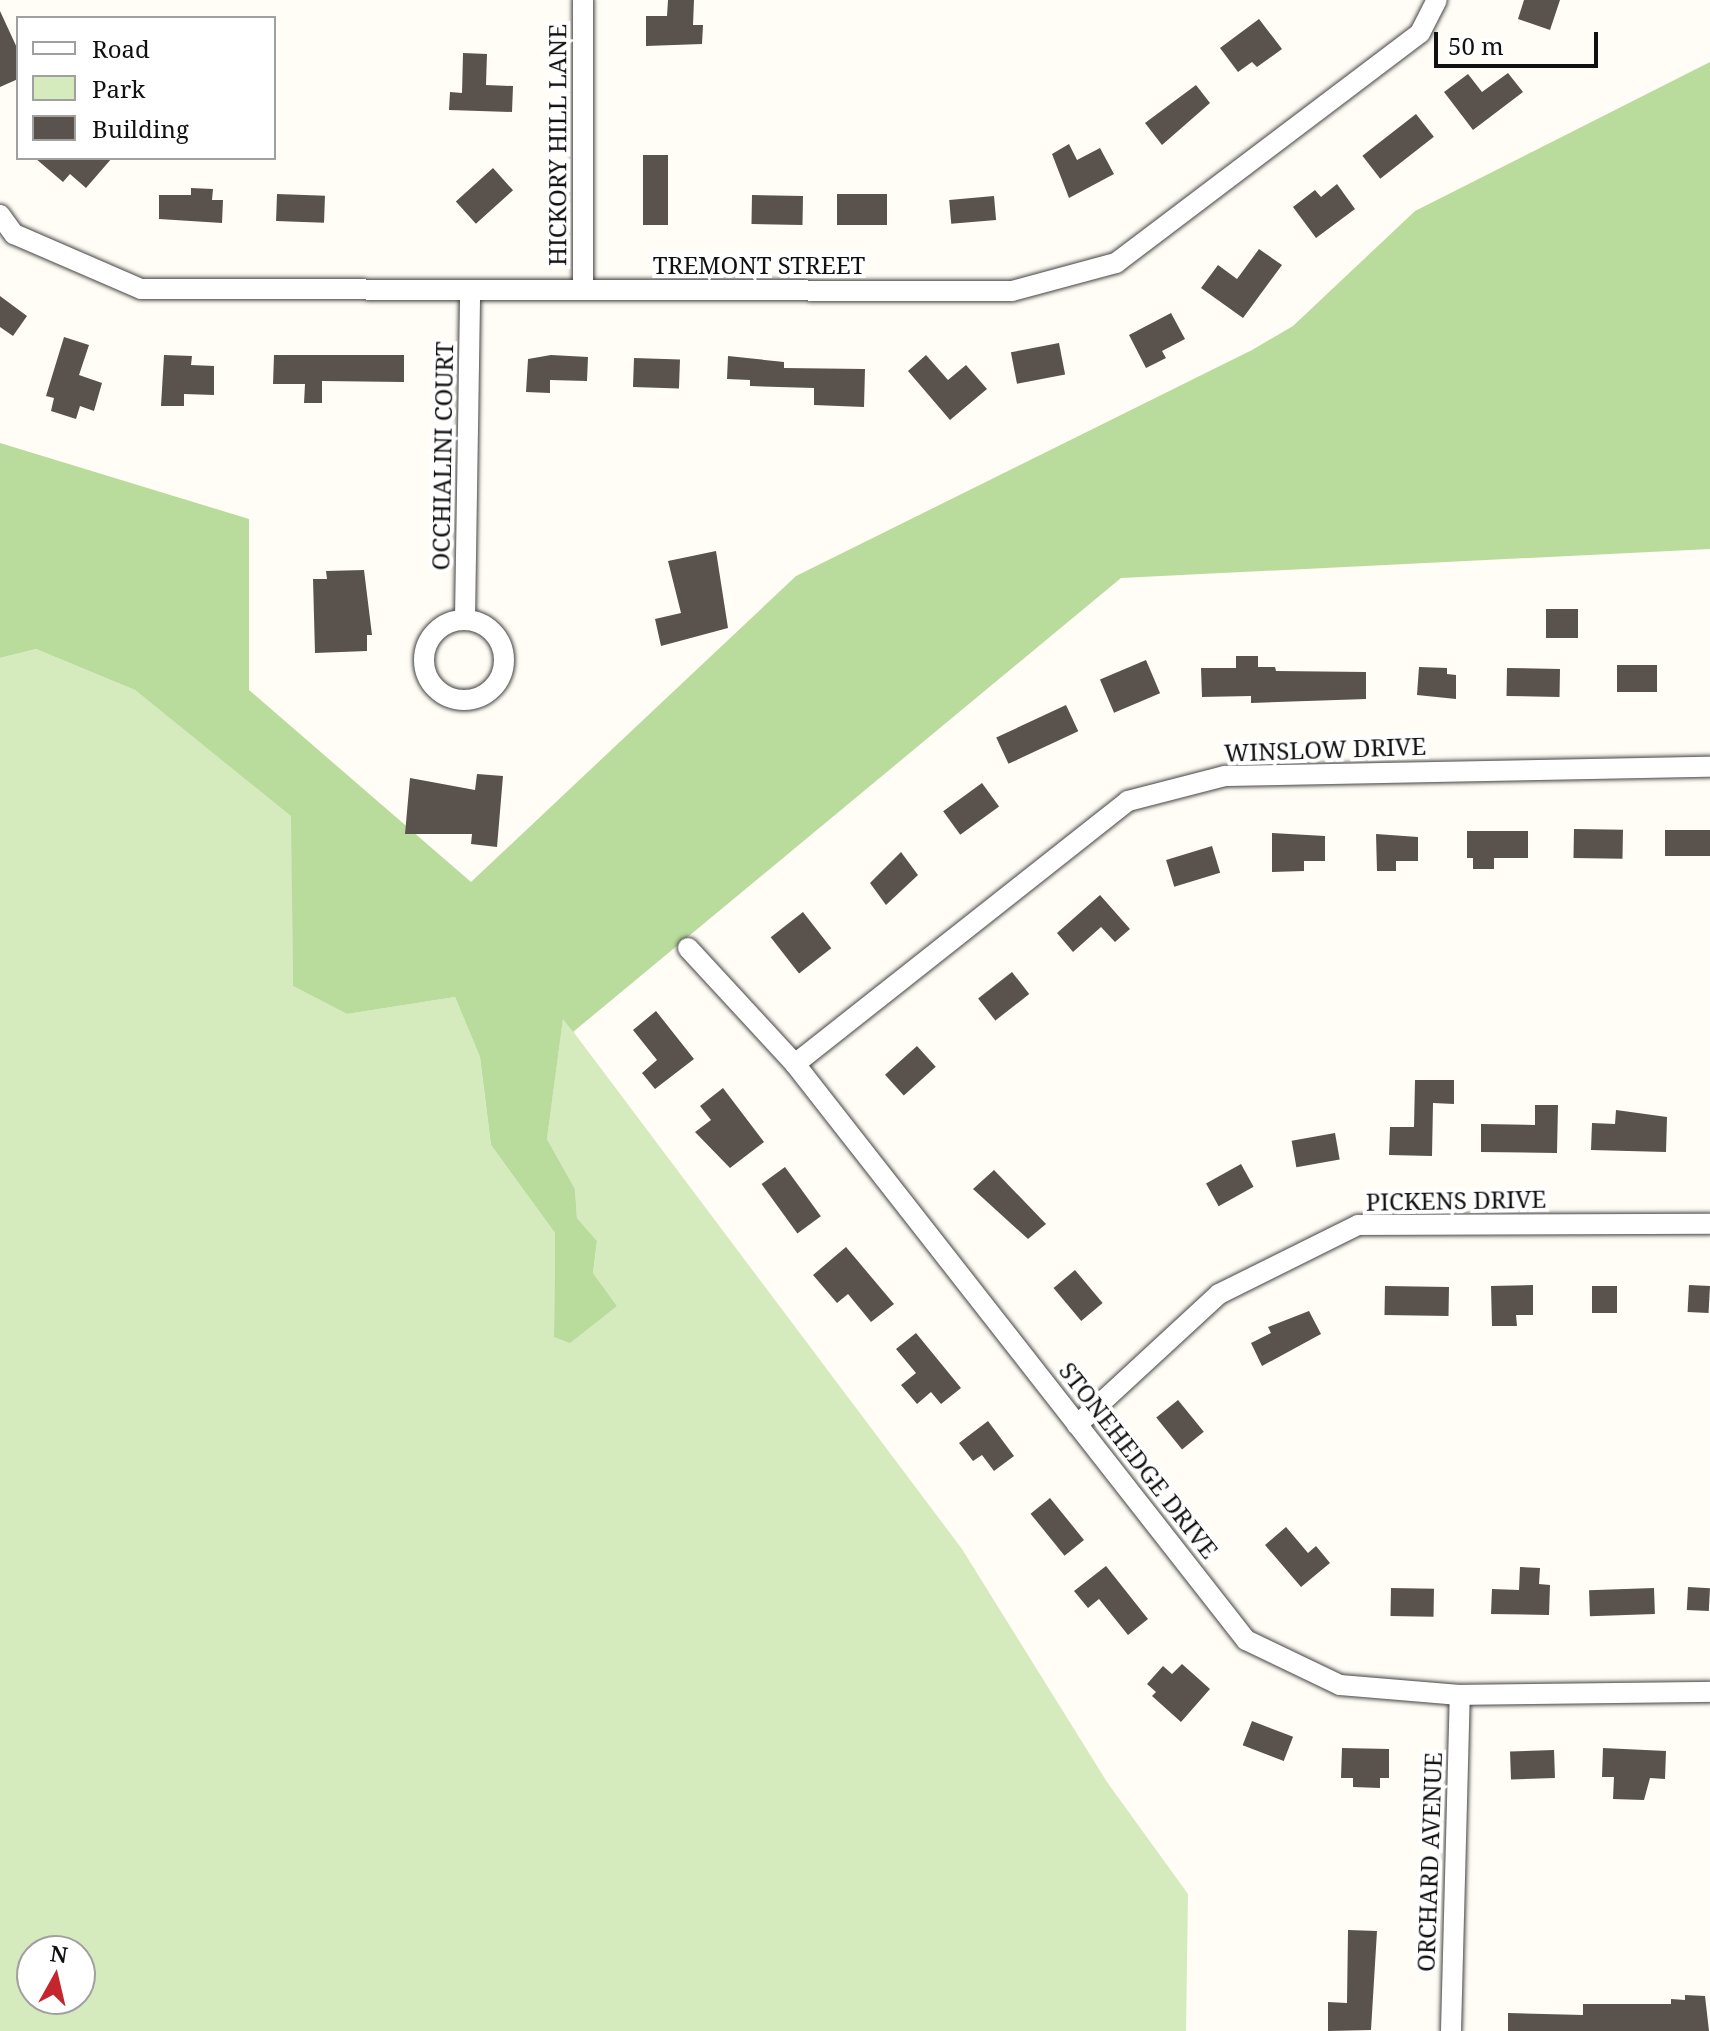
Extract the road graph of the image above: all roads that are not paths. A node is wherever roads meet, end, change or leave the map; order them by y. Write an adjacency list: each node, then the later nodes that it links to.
1 (583, 0): 4 (street, HICKORY HILL LANE)
2 (1437, 0): 4 (street, TREMONT STREET)
3 (0, 215): 5 (street, TREMONT STREET)
4 (583, 290): 5 (street, TREMONT STREET)
5 (470, 294): 6 (street, OCCHIALINI COURT)
6 (465, 619): 6 (street)
7 (1710, 767): 9 (street, WINSLOW DRIVE)
8 (688, 948): 9 (street, STONEHEDGE DRIVE)
9 (795, 1064): 11 (street, STONEHEDGE DRIVE)
10 (1710, 1224): 11 (street, PICKENS DRIVE)
11 (1077, 1425): 13 (street, STONEHEDGE DRIVE)
12 (1710, 1692): 13 (street, STONEHEDGE DRIVE)
13 (1460, 1695): 14 (street, ORCHARD AVENUE)
14 (1451, 2031)

